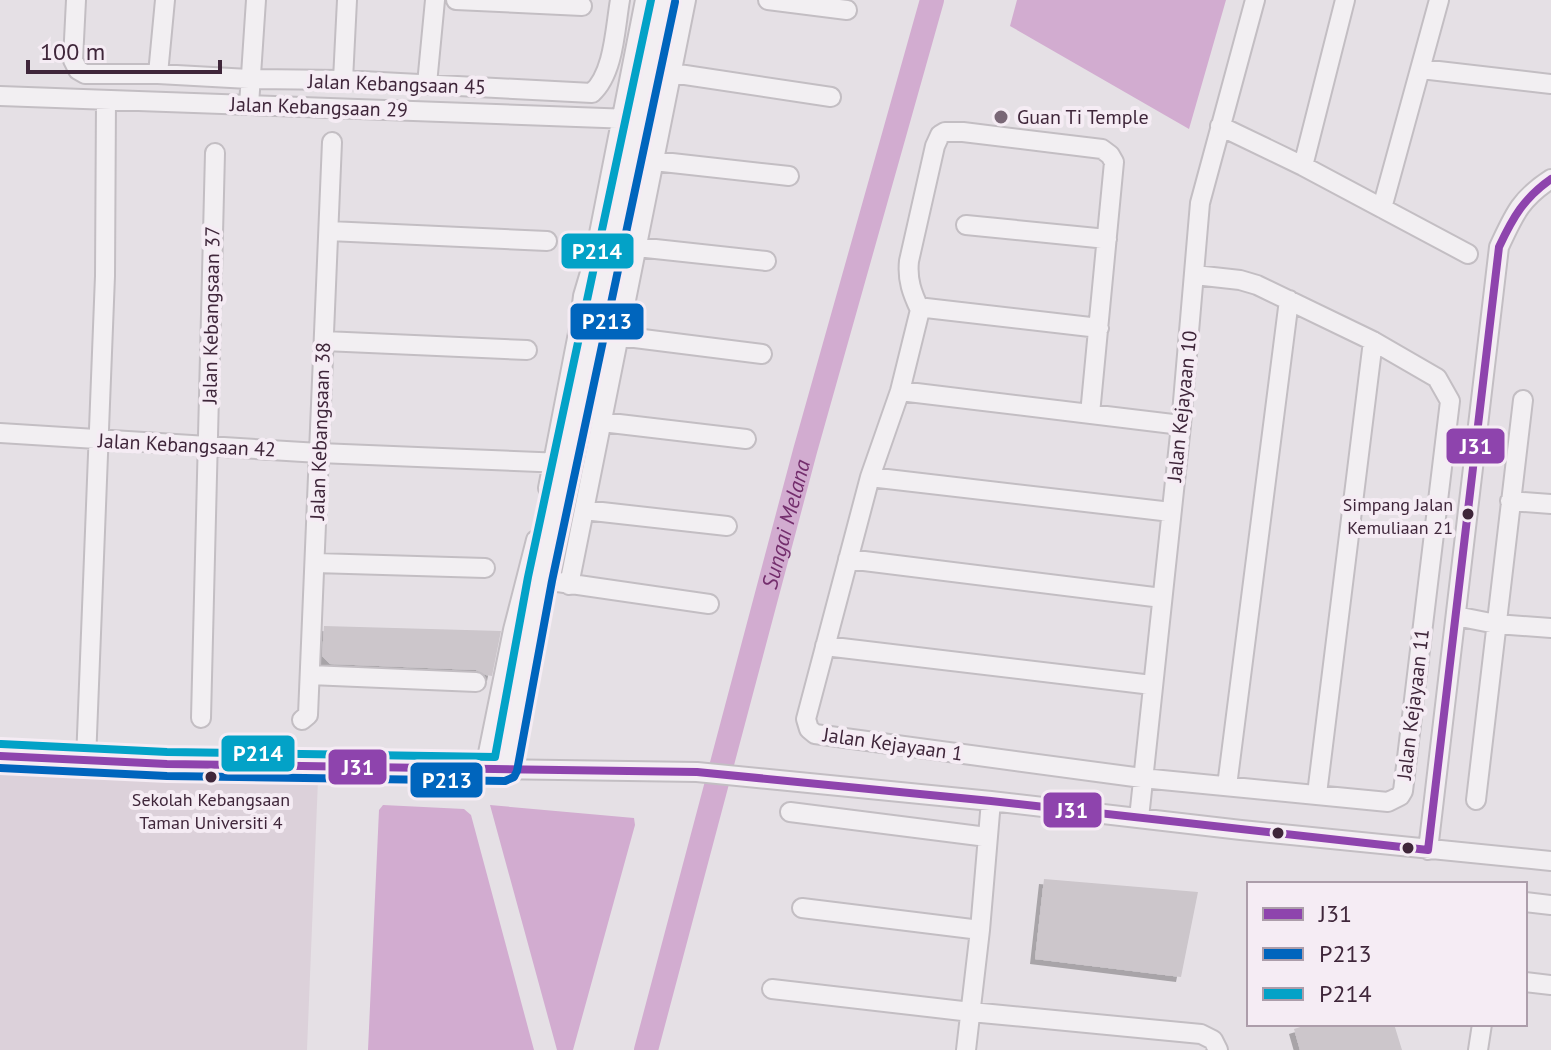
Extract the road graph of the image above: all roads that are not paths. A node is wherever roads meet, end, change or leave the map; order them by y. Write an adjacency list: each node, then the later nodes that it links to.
1 (76, 0): 19 (street, Jalan Kebangsaan 45)
2 (165, 0): 19 (street)
3 (256, 0): 20 (street)
4 (347, 0): 21 (street)
5 (435, 0): 22 (street)
6 (456, 0): 15 (street)
7 (620, 0): 22 (street, Jalan Kebangsaan 45)
8 (645, 0): 28 (street)
9 (663, 0): 28 (street)
10 (686, 0): 18 (street)
11 (768, 0): 16 (street)
12 (1255, 0): 29 (street, Jalan Kejayaan 10)
13 (1345, 0): 33 (street)
14 (1439, 0): 17 (street)
15 (582, 6)
16 (847, 10)
17 (1421, 69): 23 (street); 36 (street)
18 (672, 73): 25 (street); 32 (street)
19 (158, 74): 20 (street, Jalan Kebangsaan 45)
20 (249, 79): 21 (street, Jalan Kebangsaan 45); 27 (street)
21 (343, 80): 22 (street, Jalan Kebangsaan 45)
22 (427, 84)
23 (1551, 84)
24 (0, 96): 26 (street, Jalan Kebangsaan 29)
25 (831, 97)
26 (106, 100): 27 (street, Jalan Kebangsaan 29); 61 (street)
27 (249, 105): 28 (street, Jalan Kebangsaan 29)
28 (629, 119): 48 (street)
29 (1220, 126): 33 (street); 44 (street, Jalan Kejayaan 10)
30 (332, 142): 38 (street, Jalan Kebangsaan 38)
31 (215, 153): 62 (street, Jalan Kebangsaan 37)
32 (654, 161): 34 (street); 41 (street)
33 (1303, 166): 36 (street)
34 (789, 176)
35 (1551, 179): 78 (street)
36 (1382, 208): 42 (street)
37 (966, 225): 39 (street)
38 (329, 231): 40 (street); 50 (street, Jalan Kebangsaan 38)
39 (1107, 239): 46 (street); 47 (street)
40 (547, 241)
41 (637, 247): 43 (street); 49 (street)
42 (1468, 254)
43 (766, 261)
44 (1195, 275): 45 (street); 58 (street, Jalan Kejayaan 10)
45 (1289, 300): 51 (street); 92 (street)
46 (920, 310): 47 (street); 54 (street)
47 (1099, 328): 56 (street)
48 (586, 329): 49 (street); 64 (street)
49 (619, 336): 53 (street); 57 (street)
50 (324, 341): 52 (street); 63 (street, Jalan Kebangsaan 38)
51 (1373, 341): 93 (street); 93 (street, Jalan Kejayaan 11)
52 (527, 350)
53 (762, 354)
54 (900, 391): 56 (street); 65 (street, Jalan Kejayaan 1)
55 (1523, 400): 66 (street)
56 (1090, 414): 58 (street)
57 (602, 422): 60 (street); 68 (street)
58 (1181, 425): 69 (street, Jalan Kejayaan 10)
59 (0, 433): 61 (street, Jalan Kebangsaan 42)
60 (746, 439)
61 (99, 440): 62 (street, Jalan Kebangsaan 42); 88 (street)
62 (207, 446): 63 (street, Jalan Kebangsaan 42); 85 (street, Jalan Kebangsaan 37)
63 (319, 453): 64 (street, Jalan Kebangsaan 42); 72 (street, Jalan Kebangsaan 38)
64 (559, 462): 74 (street)
65 (870, 477): 69 (street); 71 (street, Jalan Kejayaan 1)
66 (1510, 501): 67 (street); 79 (street)
67 (1551, 504)
68 (584, 510): 70 (street); 75 (street)
69 (1171, 512): 76 (street, Jalan Kejayaan 10)
70 (727, 526)
71 (848, 559): 76 (street); 81 (street, Jalan Kejayaan 1)
72 (315, 563): 73 (street); 82 (street, Jalan Kebangsaan 38)
73 (485, 568)
74 (534, 578): 75 (street); 89 (street); 90 (street)
75 (569, 585): 77 (street)
76 (1162, 598): 84 (street, Jalan Kejayaan 10)
77 (709, 604)
78 (1456, 616): 79 (street); 99 (street)
79 (1496, 624): 80 (street); 94 (street)
80 (1551, 628)
81 (825, 646): 84 (street); 91 (street, Jalan Kejayaan 1)
82 (310, 675): 83 (street); 86 (street, Jalan Kebangsaan 38)
83 (476, 682)
84 (1152, 685): 91 (street, Jalan Kejayaan 10)
85 (201, 718)
86 (304, 719)
87 (0, 756): 88 (street)
88 (86, 761): 89 (street)
89 (485, 768): 90 (street)
90 (505, 769): 95 (street)
91 (1142, 778): 92 (street, Jalan Kejayaan 11); 97 (street, Jalan Kejayaan 10)
92 (1227, 786): 93 (street, Jalan Kejayaan 11)
93 (1317, 794)
94 (1476, 800)
95 (991, 801): 97 (street); 98 (street)
96 (790, 812): 98 (street)
97 (1139, 818): 99 (street)
98 (987, 837): 104 (street)
99 (1428, 850): 100 (street)
100 (1551, 861)
101 (1527, 902): 102 (street)
102 (1551, 905)
103 (802, 908): 104 (street)
104 (980, 930): 108 (street)
105 (1527, 982): 106 (street)
106 (1551, 985)
107 (772, 989): 108 (street)
108 (971, 1012): 110 (street); 111 (street)
109 (1482, 1026): 112 (street)
110 (966, 1050)
111 (1218, 1050)
112 (1478, 1050)

